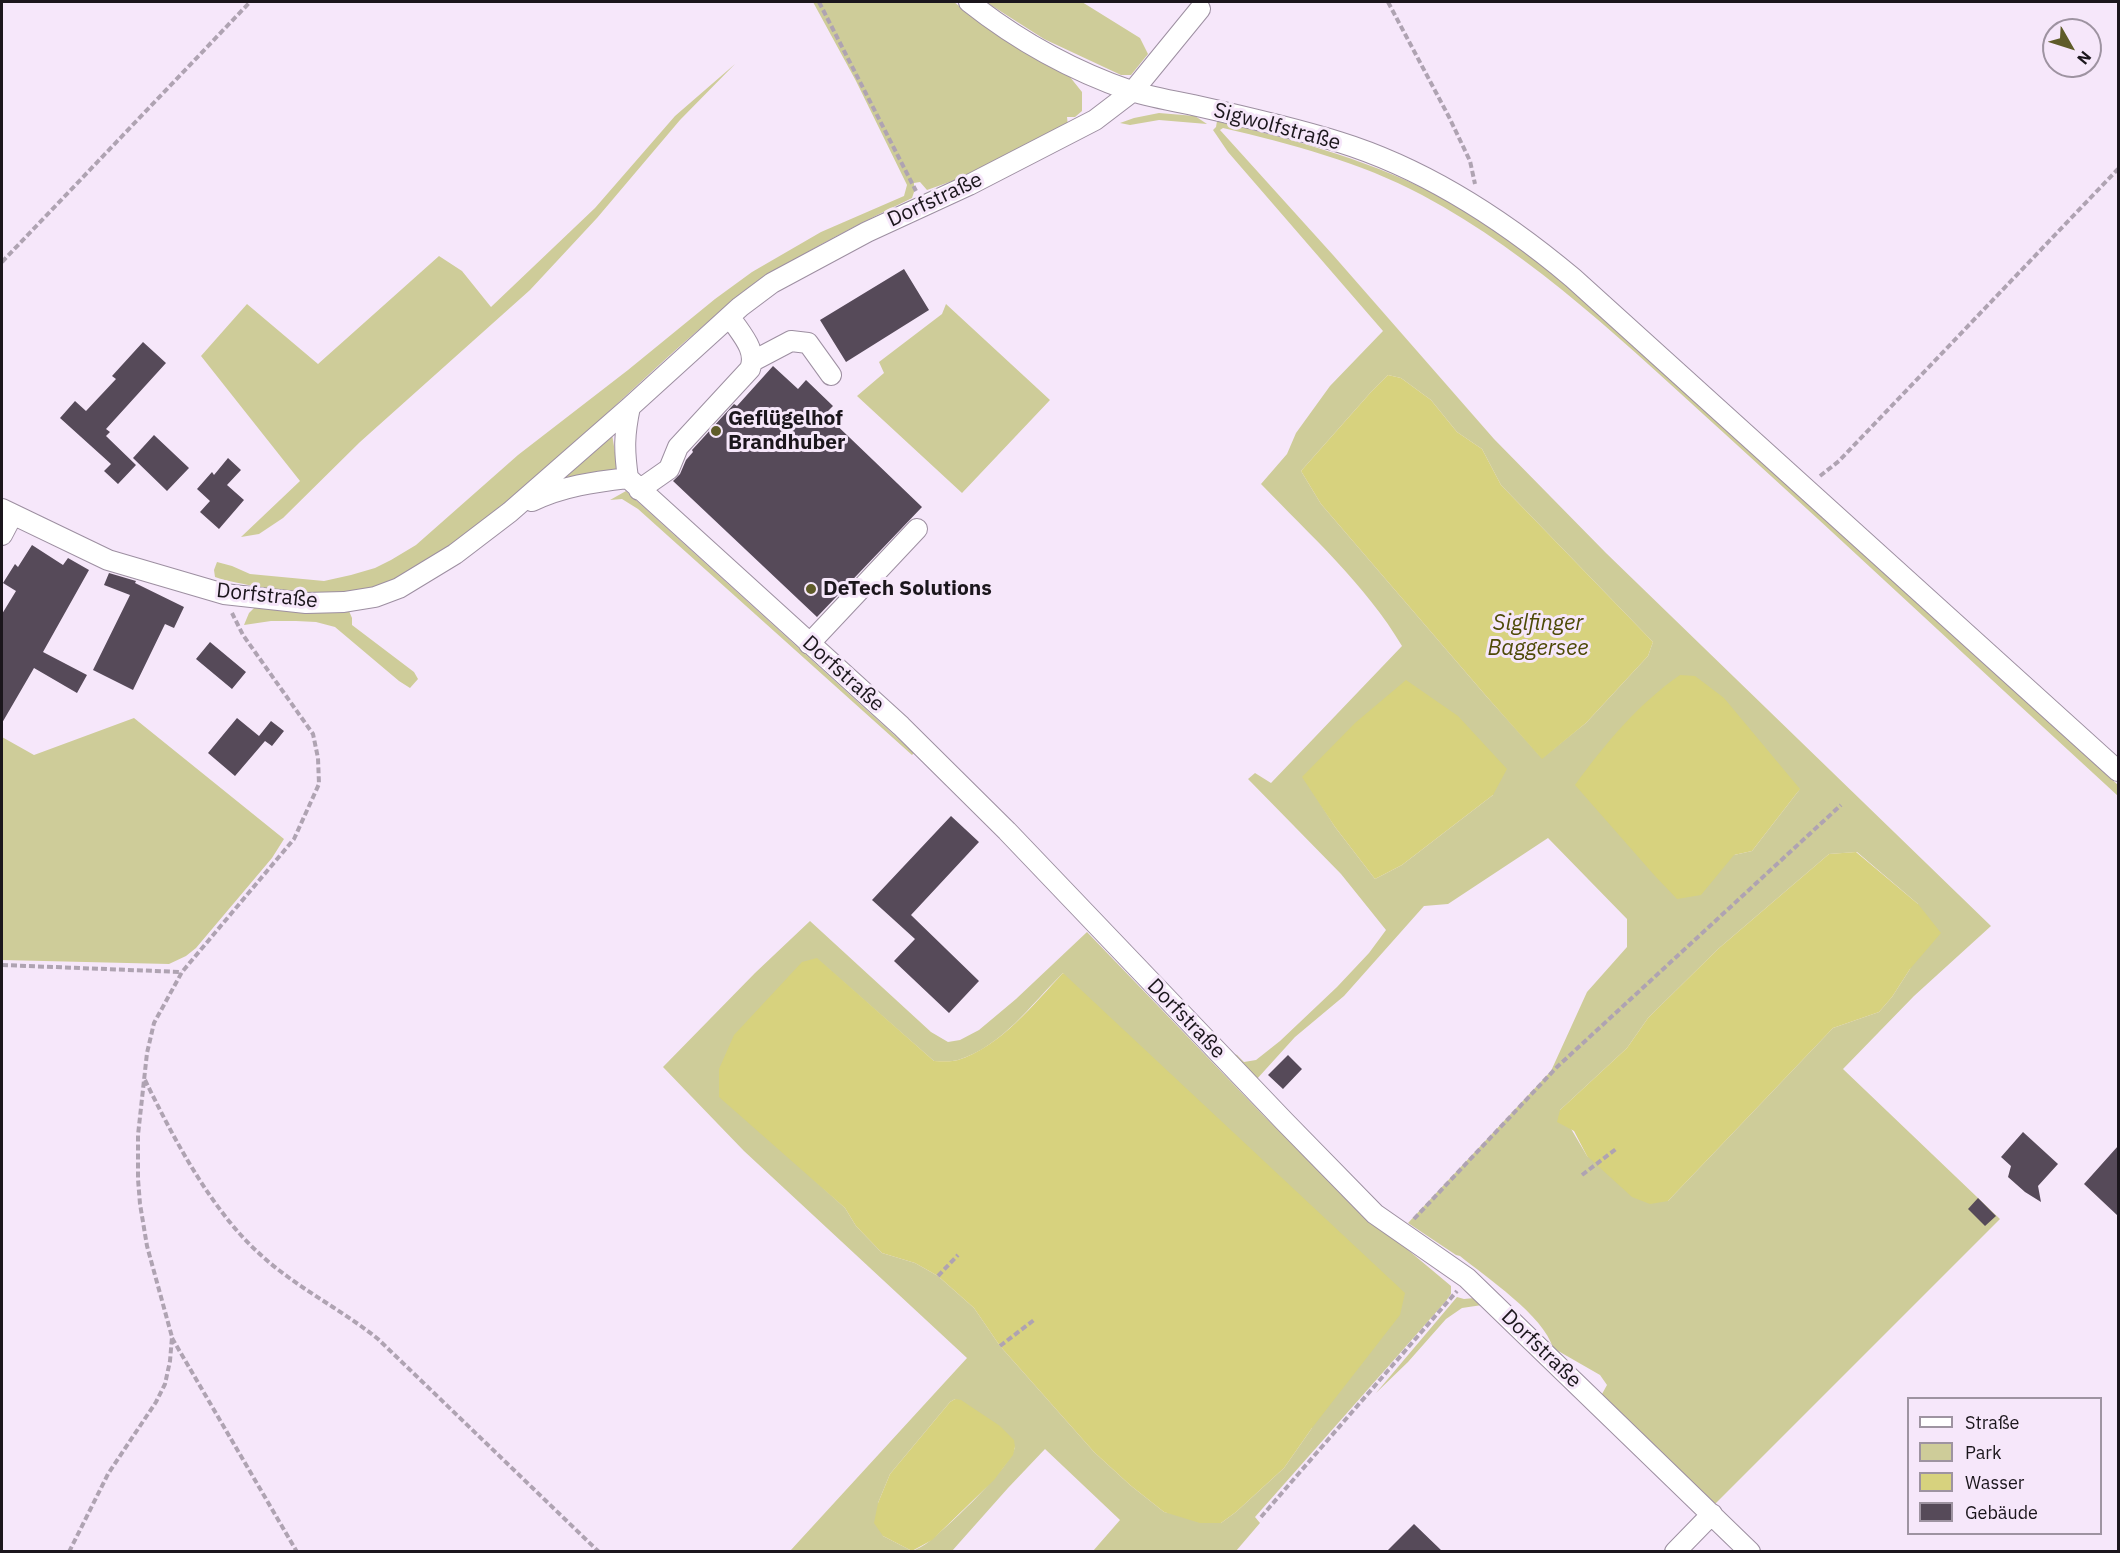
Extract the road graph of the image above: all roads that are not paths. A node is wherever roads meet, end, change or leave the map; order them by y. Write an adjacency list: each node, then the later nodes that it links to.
1 (969, 2): 3 (street, Sigwolfstraße)
2 (1200, 9): 3 (street, Dorfstraße)
3 (1133, 92): 4 (street, Dorfstraße); 14 (street, Sigwolfstraße)
4 (730, 317): 5 (street); 7 (street, Dorfstraße)
5 (753, 361): 6 (street); 8 (street)
6 (831, 375)
7 (630, 407): 8 (street); 10 (street, Dorfstraße)
8 (633, 484): 10 (street, Dorfstraße); 13 (street, Dorfstraße)
9 (7, 512): 10 (street, Dorfstraße); 12 (street, Dorfstraße)
10 (510, 512)
11 (916, 529): 13 (street)
12 (2, 535)
13 (809, 644): 15 (street, Dorfstraße)
14 (2118, 771)
15 (1712, 1514): 16 (street); 17 (street, Dorfstraße)
16 (1675, 1551)
17 (1750, 1551)

